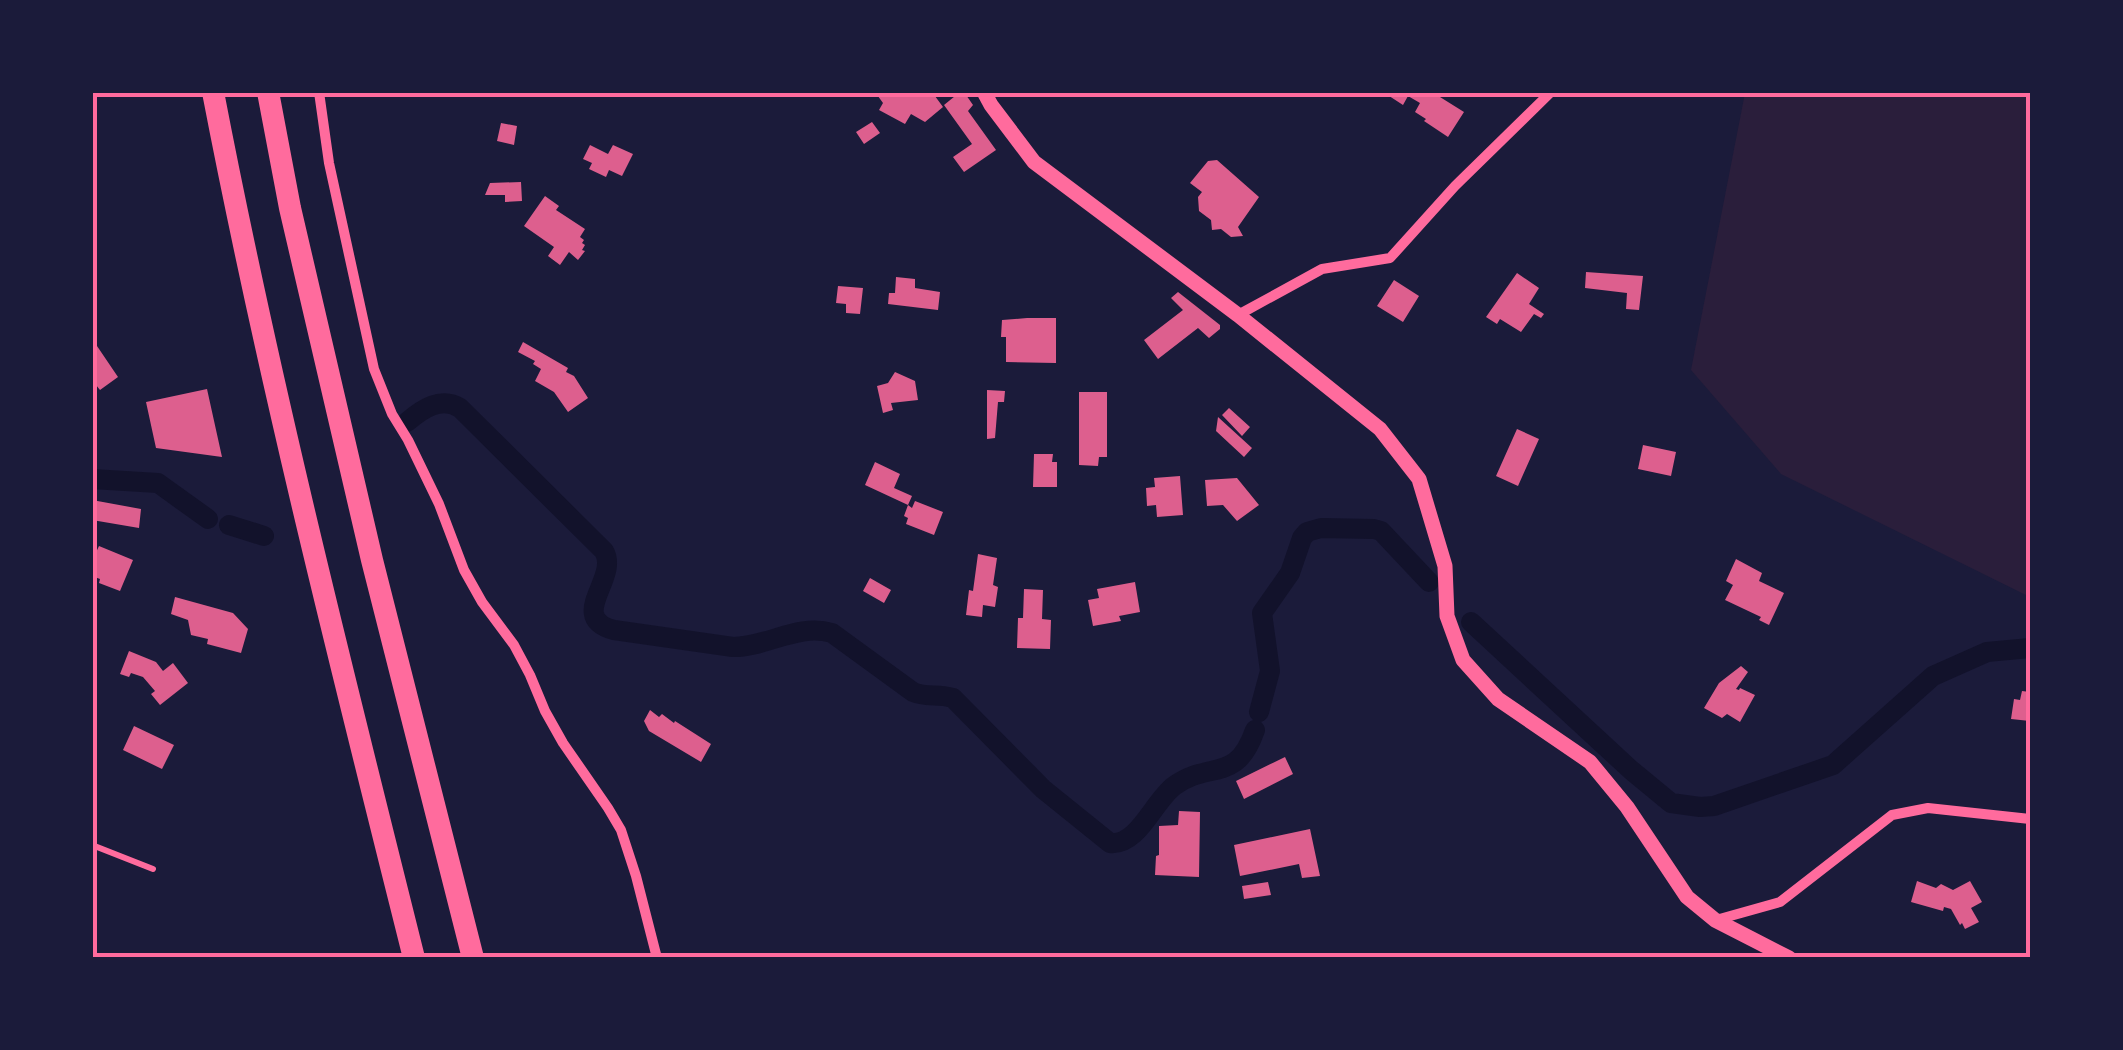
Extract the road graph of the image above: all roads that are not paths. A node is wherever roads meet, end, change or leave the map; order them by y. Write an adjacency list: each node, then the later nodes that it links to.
1 (213, 92): 11 (highway)
2 (268, 92): 12 (highway)
3 (318, 92): 13 (street)
4 (984, 92): 6 (street)
5 (1551, 92): 6 (street)
6 (1238, 315): 10 (street)
7 (2030, 819): 10 (street)
8 (92, 845): 9 (lane)
9 (153, 868)
10 (1715, 920): 14 (street)
11 (414, 958)
12 (473, 958)
13 (657, 958)
14 (1788, 958)

